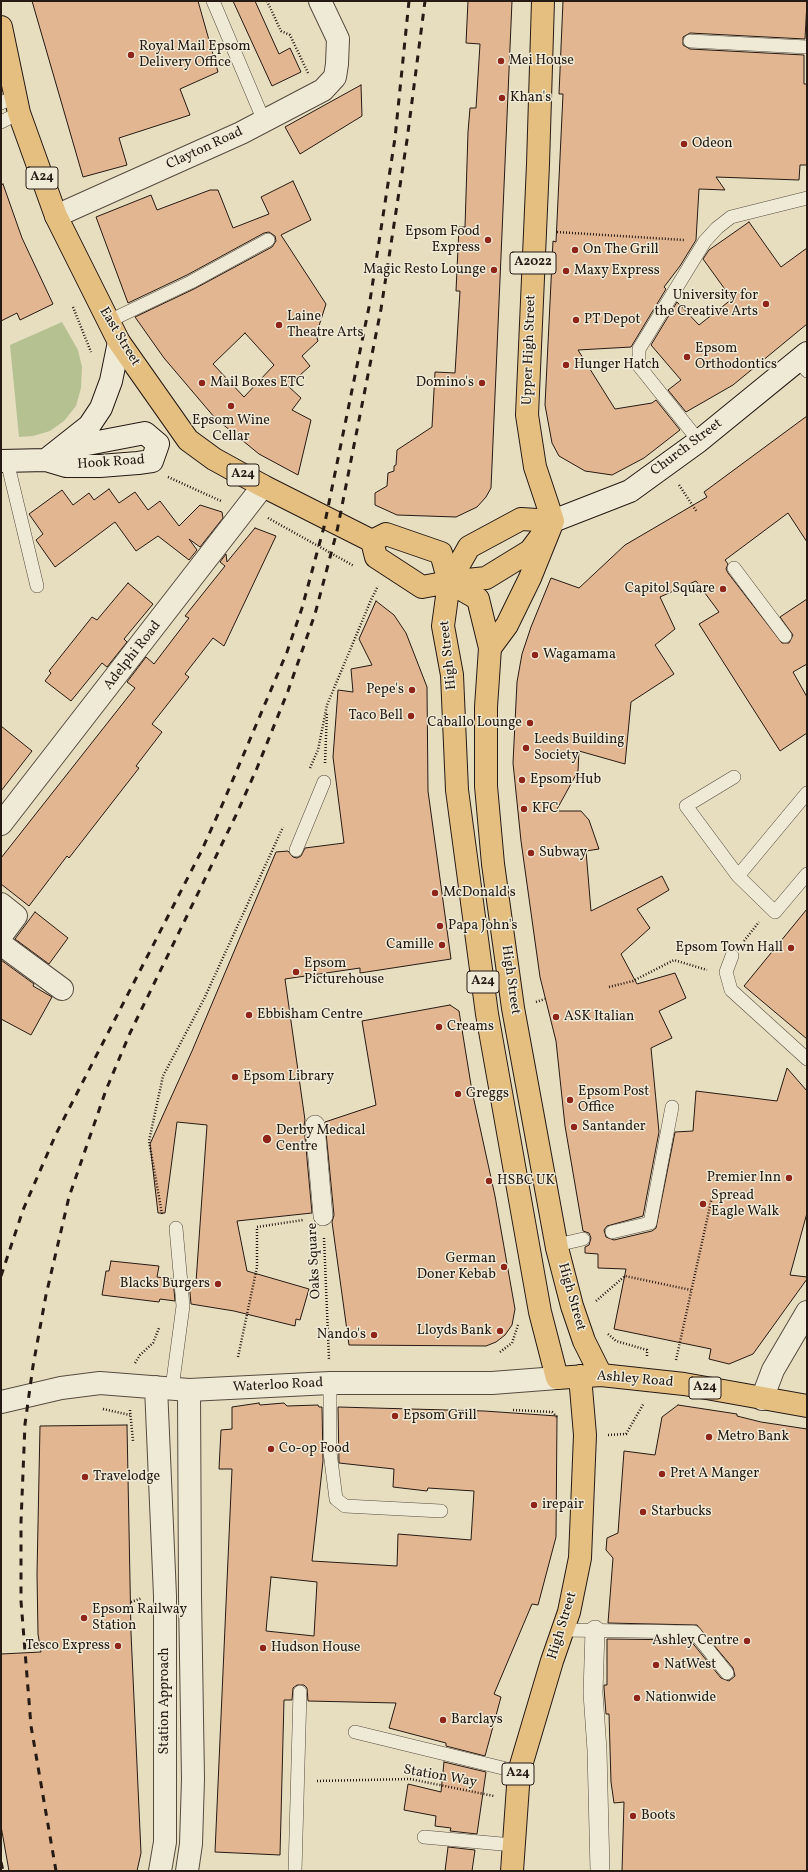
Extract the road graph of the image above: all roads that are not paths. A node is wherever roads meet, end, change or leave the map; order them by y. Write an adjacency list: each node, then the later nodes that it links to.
1 (213, 1): 8 (lane)
2 (320, 1): 8 (street, Clayton Road)
3 (543, 1): 20 (main road, Upper High Street / A2022)
4 (1, 27): 7 (main road, East Street / A24)
5 (690, 42): 6 (lane)
6 (807, 47)
7 (9, 109): 10 (main road, East Street / A24)
8 (264, 121): 10 (street, Clayton Road)
9 (807, 198): 16 (lane)
10 (56, 216): 12 (main road, East Street / A24)
11 (268, 240): 12 (lane)
12 (109, 321): 13 (main road, East Street / A24)
13 (119, 342): 15 (main road, East Street / A24); 17 (street, Hook Road)
14 (804, 361): 16 (street, Church Street)
15 (188, 440): 17 (street, Hook Road); 19 (main road, East Street / A24)
16 (699, 441): 20 (street, Church Street)
17 (46, 460): 18 (street, Hook Road)
18 (4, 461): 24 (lane)
19 (263, 486): 21 (main road, East Street / A24); 30 (street, Adelphi Road)
20 (553, 521): 23 (main road); 23 (main road); 26 (main road)
21 (372, 541): 23 (main road); 23 (main road, A24)
22 (734, 568): 25 (lane)
23 (449, 582): 26 (main road, High Street / A24); 50 (main road, High Street / A24)
24 (37, 586)
25 (785, 636)
26 (490, 648): 46 (main road, High Street / A24)
27 (734, 777): 33 (lane)
28 (324, 782): 31 (lane)
29 (807, 793): 33 (lane)
30 (1, 824)
31 (296, 850)
32 (807, 874): 33 (lane)
33 (738, 876)
34 (1, 904): 35 (street)
35 (1, 936)
36 (1, 944): 38 (street)
37 (730, 960): 39 (lane)
38 (62, 989)
39 (807, 1059)
40 (672, 1107): 44 (lane)
41 (315, 1125): 42 (street)
42 (323, 1216)
43 (176, 1228): 52 (lane)
44 (612, 1232)
45 (583, 1239): 46 (lane)
46 (557, 1245): 48 (main road, High Street / A24)
47 (807, 1312): 53 (street)
48 (602, 1375): 49 (main road, Ashley Road / A24); 53 (main road, Ashley Road / A24)
49 (580, 1376): 50 (main road, Ashley Road / A24); 57 (main road, High Street / A24)
50 (557, 1378): 51 (street, Waterloo Road)
51 (330, 1383): 52 (street, Waterloo Road); 56 (lane)
52 (173, 1388): 54 (street, Waterloo Road); 65 (street, Station Approach); 66 (street, Station Approach)
53 (762, 1399): 55 (main road, Ashley Road / A24)
54 (1, 1402)
55 (807, 1406)
56 (441, 1511)
57 (563, 1630): 58 (lane); 62 (main road, High Street / A24)
58 (595, 1630): 59 (lane); 69 (street)
59 (727, 1673)
60 (300, 1692): 67 (lane)
61 (355, 1732): 62 (lane)
62 (519, 1772): 64 (main road, High Street / A24)
63 (424, 1837): 64 (lane)
64 (513, 1845): 68 (main road, High Street / A24)
65 (160, 1871)
66 (187, 1871)
67 (296, 1871)
68 (512, 1871)
69 (600, 1871)

